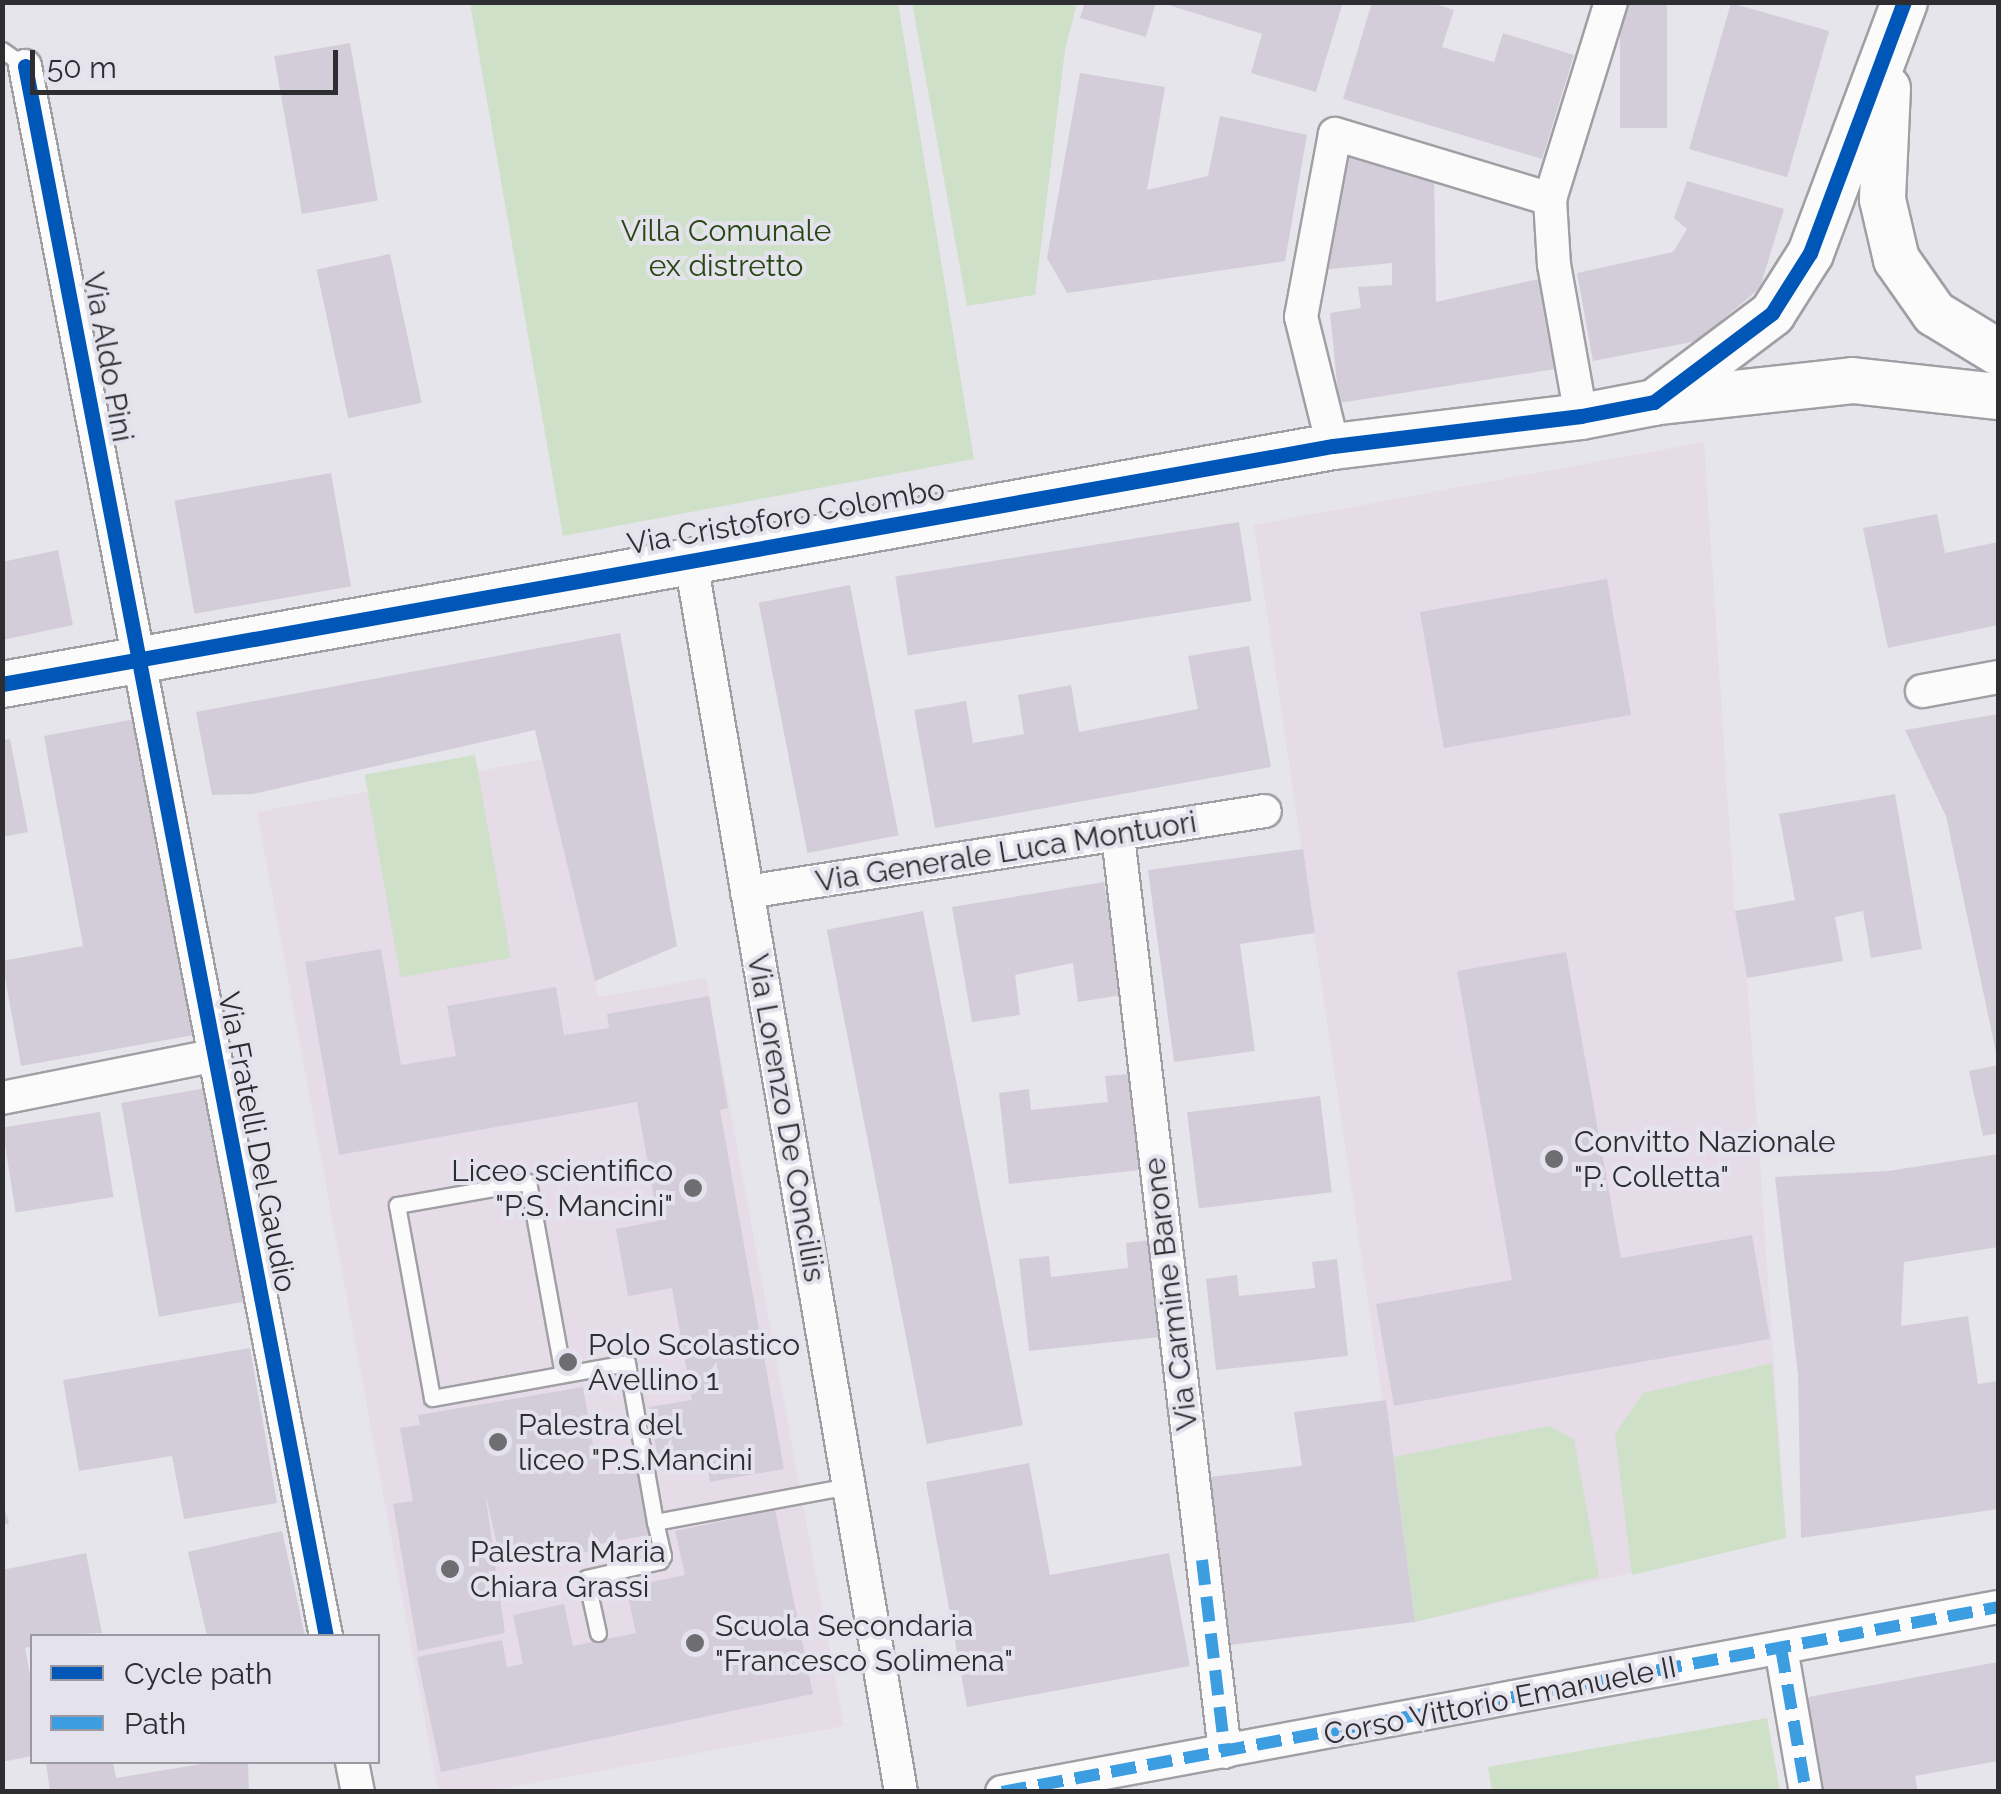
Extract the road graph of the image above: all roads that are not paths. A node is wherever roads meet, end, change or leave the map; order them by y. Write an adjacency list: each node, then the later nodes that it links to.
1 (1610, 2): 5 (street)
2 (1904, 2): 3 (street)
3 (1890, 46): 6 (street); 8 (street)
4 (14, 58): 12 (street, Via Aldo Pini)
5 (1550, 199): 9 (street); 10 (street)
6 (1998, 352)
7 (1998, 396): 8 (street, Via Cristoforo Colombo)
8 (1654, 402): 9 (street, Via Cristoforo Colombo)
9 (1581, 416): 10 (street, Via Cristoforo Colombo)
10 (1333, 446): 11 (street, Via Cristoforo Colombo)
11 (691, 562): 12 (street, Via Cristoforo Colombo); 18 (street, Via Lorenzo De Conciliis)
12 (135, 658): 14 (street, Via Cristoforo Colombo); 19 (street, Via Fratelli Del Gaudio)
13 (1998, 677): 15 (street)
14 (2, 684)
15 (1922, 691)
16 (1264, 811): 17 (street, Via Generale Luca Montuori)
17 (1118, 836): 18 (street, Via Generale Luca Montuori); 28 (street, Via Carmine Barone)
18 (748, 892): 22 (street, Via Lorenzo De Conciliis)
19 (212, 1056): 20 (street); 25 (street, Via Fratelli Del Gaudio)
20 (2, 1098)
21 (563, 1374): 21 (lane); 23 (lane)
22 (849, 1486): 23 (lane); 32 (street, Via Lorenzo De Conciliis)
23 (654, 1522): 26 (lane)
24 (1998, 1607): 27 (street, Corso Vittorio Emanuele II)
25 (326, 1634)
26 (598, 1634)
27 (1780, 1648): 28 (street, Corso Vittorio Emanuele II); 34 (street)
28 (1224, 1752): 30 (street, Corso Vittorio Emanuele II)
29 (352, 1764): 31 (street)
30 (1038, 1788): 33 (street, Corso Vittorio Emanuele II)
31 (358, 1792)
32 (900, 1792)
33 (1002, 1792)
34 (1806, 1792)

